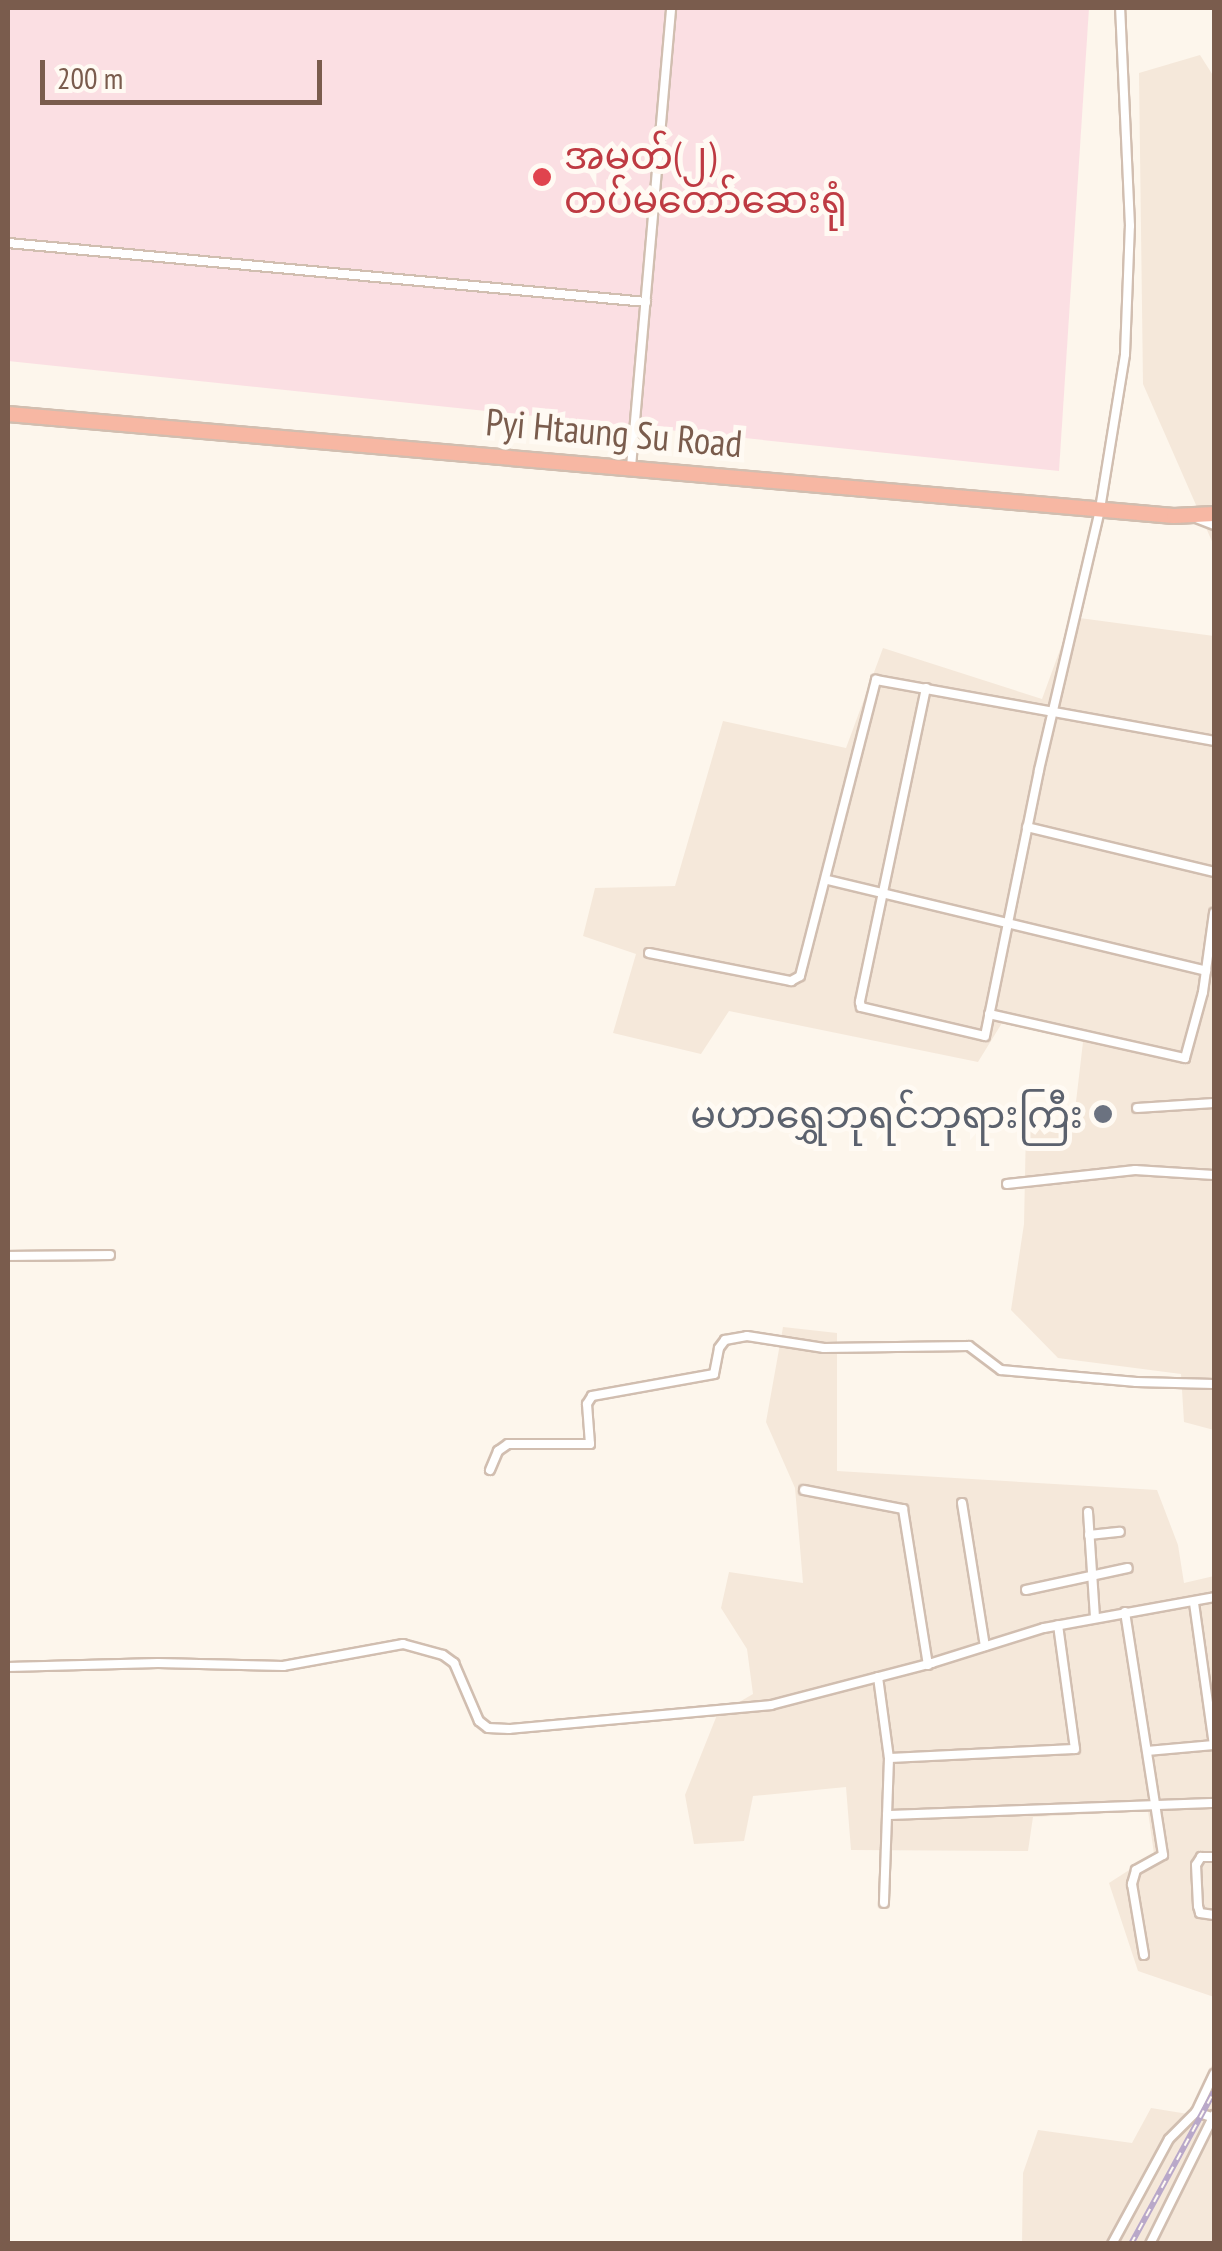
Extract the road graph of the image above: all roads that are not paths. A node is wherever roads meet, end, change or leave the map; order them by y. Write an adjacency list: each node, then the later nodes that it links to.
1 (671, 8): 4 (street)
2 (1120, 8): 7 (street)
3 (8, 243): 4 (street)
4 (646, 302): 6 (street)
5 (8, 414): 6 (highway, Pyi Htaung Su Road)
6 (631, 467): 7 (highway, Pyi Htaung Su Road)
7 (1100, 508): 9 (highway, Pyi Htaung Su Road); 12 (street)
8 (1214, 514): 9 (highway, Pyi Htaung Su Road)
9 (1190, 515): 10 (street)
10 (1214, 525)
11 (926, 688): 12 (street); 16 (street); 17 (street)
12 (1053, 711): 13 (street); 14 (street)
13 (1214, 741)
14 (1027, 827): 15 (street); 19 (street)
15 (1214, 872)
16 (828, 880): 17 (street); 20 (street)
17 (883, 893): 19 (street); 22 (street)
18 (1214, 914): 21 (street)
19 (1006, 925): 21 (street); 22 (street)
20 (650, 953)
21 (1206, 970): 22 (street)
22 (990, 1014)
23 (1214, 1104): 24 (street)
24 (1137, 1108)
25 (1214, 1175): 26 (street)
26 (1007, 1184)
27 (110, 1255): 28 (street)
28 (8, 1256)
29 (1214, 1384): 30 (street)
30 (490, 1470)
31 (804, 1490): 45 (street)
32 (962, 1502): 44 (street)
33 (1088, 1512): 35 (street)
34 (1120, 1532): 35 (street)
35 (1090, 1534): 37 (street)
36 (1128, 1568): 37 (street)
37 (1092, 1574): 38 (street); 42 (street)
38 (1026, 1590)
39 (1214, 1597): 40 (street)
40 (1194, 1603): 41 (street); 48 (street)
41 (1126, 1612): 42 (street); 49 (street)
42 (1095, 1617): 43 (street)
43 (1058, 1625): 44 (street); 50 (street)
44 (985, 1646): 45 (street)
45 (928, 1664): 47 (street)
46 (8, 1667): 47 (street)
47 (878, 1677): 50 (street)
48 (1214, 1745): 49 (street)
49 (1147, 1752): 52 (street)
50 (889, 1758): 53 (street)
51 (1214, 1803): 52 (street)
52 (1155, 1804): 53 (street); 57 (street)
53 (887, 1815): 55 (street)
54 (1214, 1857): 56 (street)
55 (884, 1903)
56 (1214, 1915)
57 (1144, 1954)
58 (1214, 2074): 59 (street)
59 (1196, 2112): 60 (street); 61 (street)
60 (1214, 2117): 62 (street)
61 (1112, 2244)
62 (1150, 2244)

